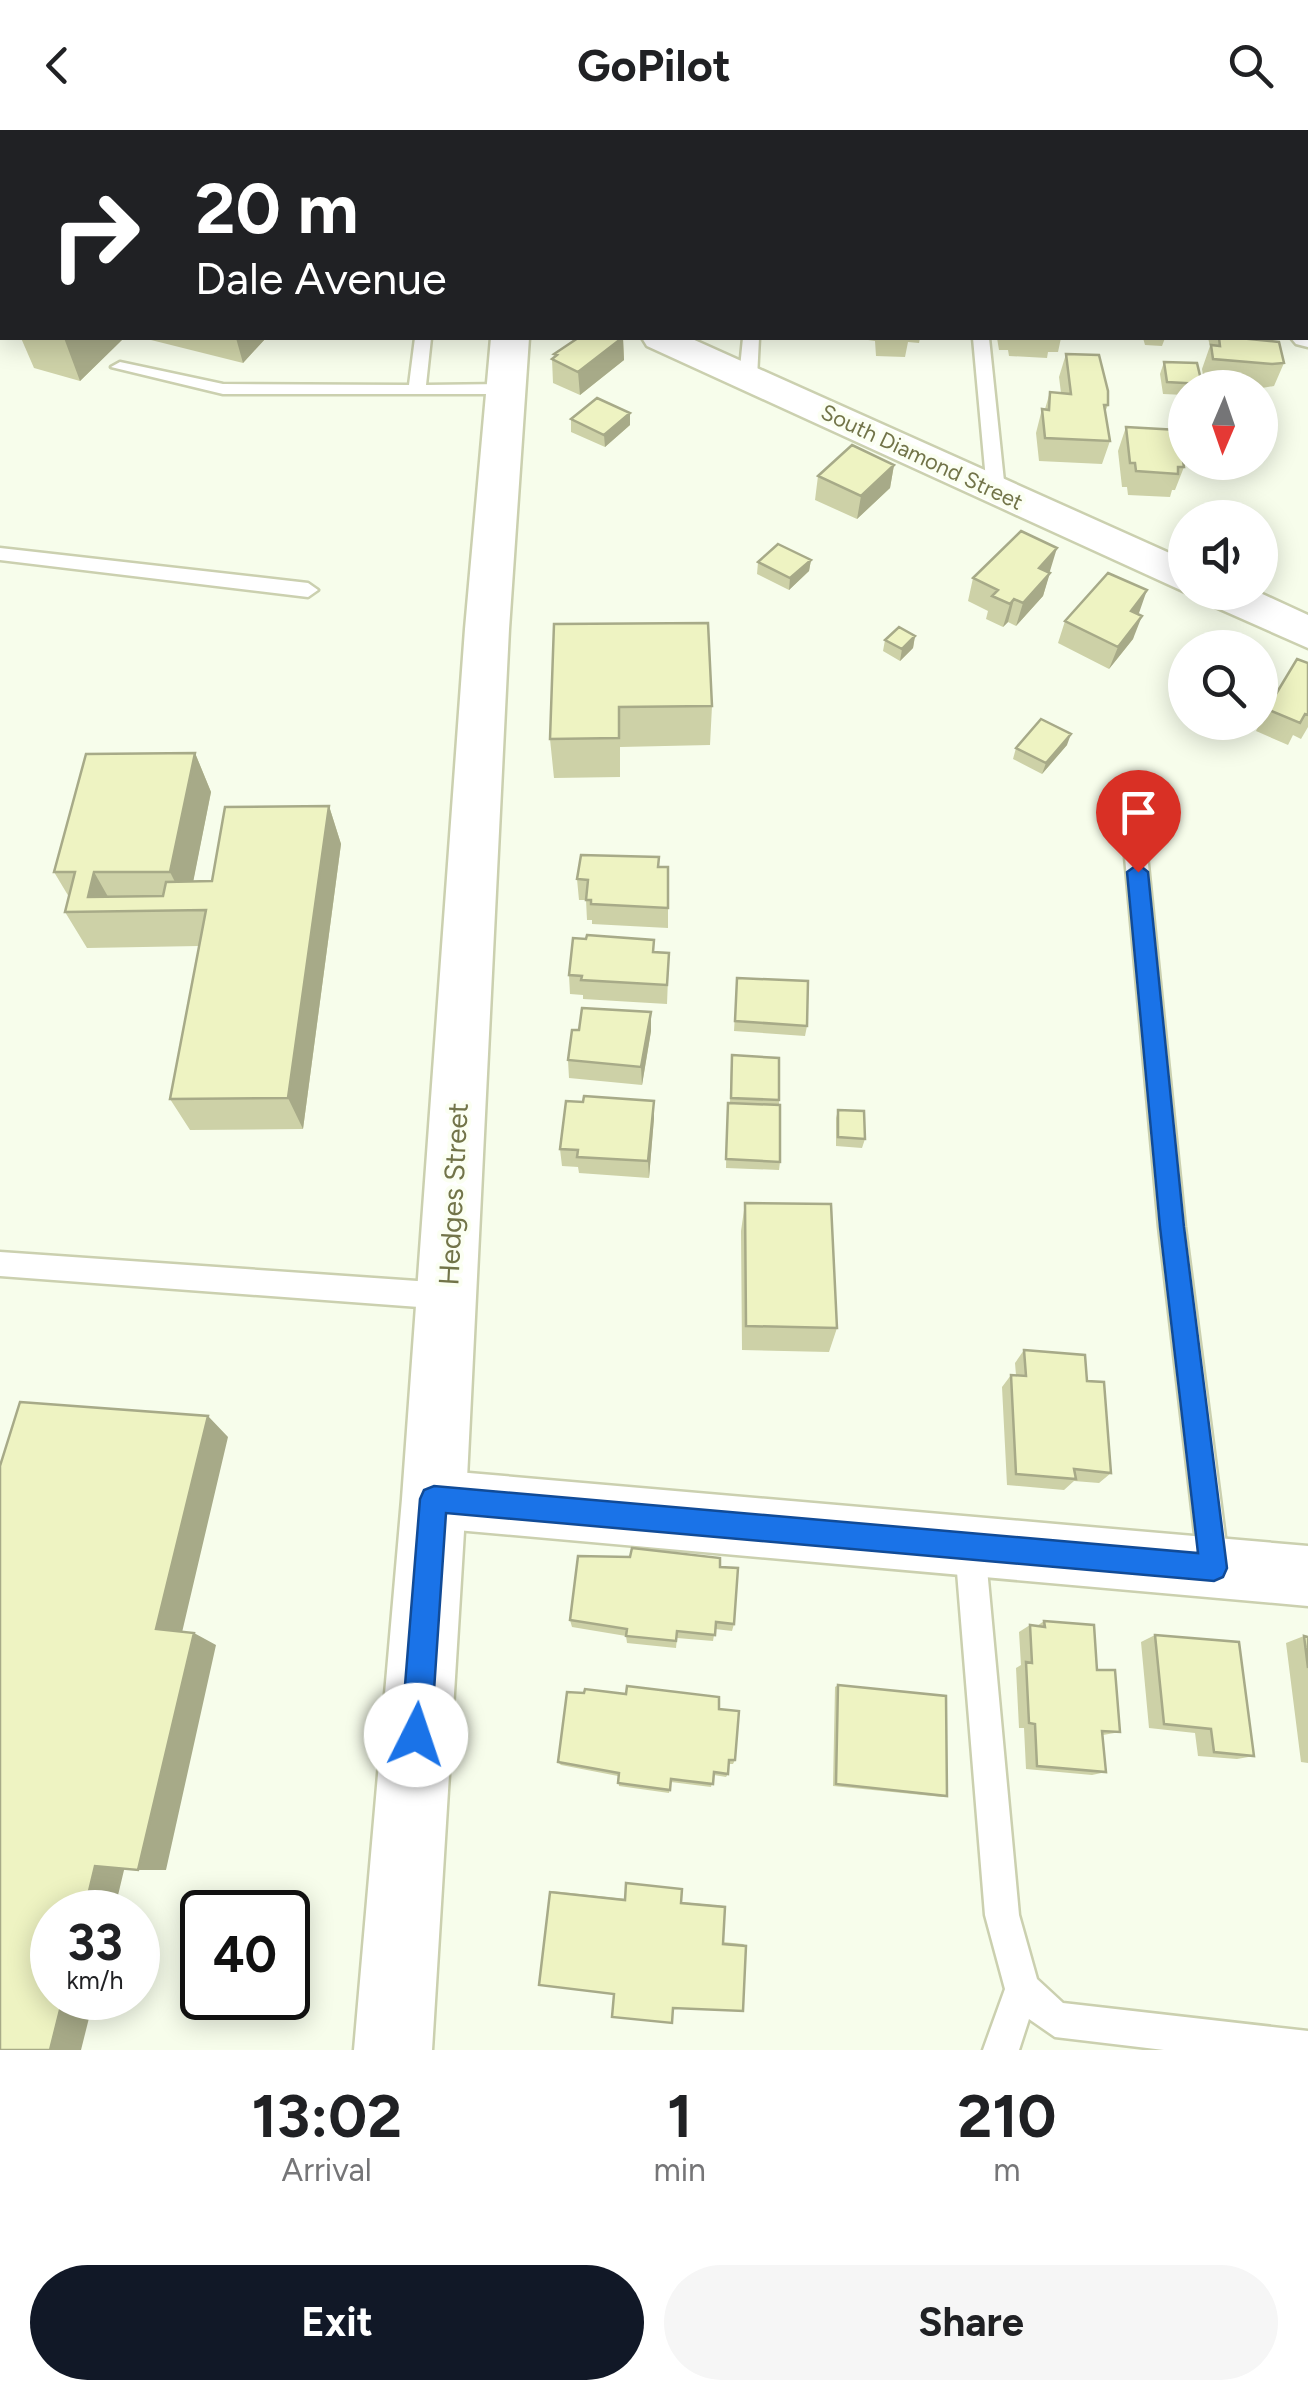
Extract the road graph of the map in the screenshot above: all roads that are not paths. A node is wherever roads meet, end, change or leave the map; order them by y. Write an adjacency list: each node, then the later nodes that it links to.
1 (423, 340): 8 (lane)
2 (664, 340): 7 (street, South Diamond Street)
3 (751, 340): 7 (lane)
4 (981, 340): 9 (lane)
5 (507, 363): 8 (lane); 17 (street, Hedges Street)
6 (120, 368): 8 (lane)
7 (748, 378): 9 (street, South Diamond Street)
8 (418, 390)
9 (996, 491): 11 (street, South Diamond Street)
10 (0, 554): 12 (lane)
11 (1168, 569)
12 (308, 590)
13 (1258, 610): 14 (street)
14 (1308, 633)
15 (1134, 835): 20 (lane)
16 (0, 1264): 17 (lane)
17 (446, 1296): 18 (street, Hedges Street)
18 (434, 1499): 19 (street); 24 (street, Hedges Street)
19 (970, 1546): 20 (street); 22 (lane)
20 (1214, 1568): 21 (street)
21 (1308, 1576)
22 (1022, 1990): 23 (lane); 25 (lane)
23 (1308, 2049)
24 (392, 2050)
25 (1001, 2050)

